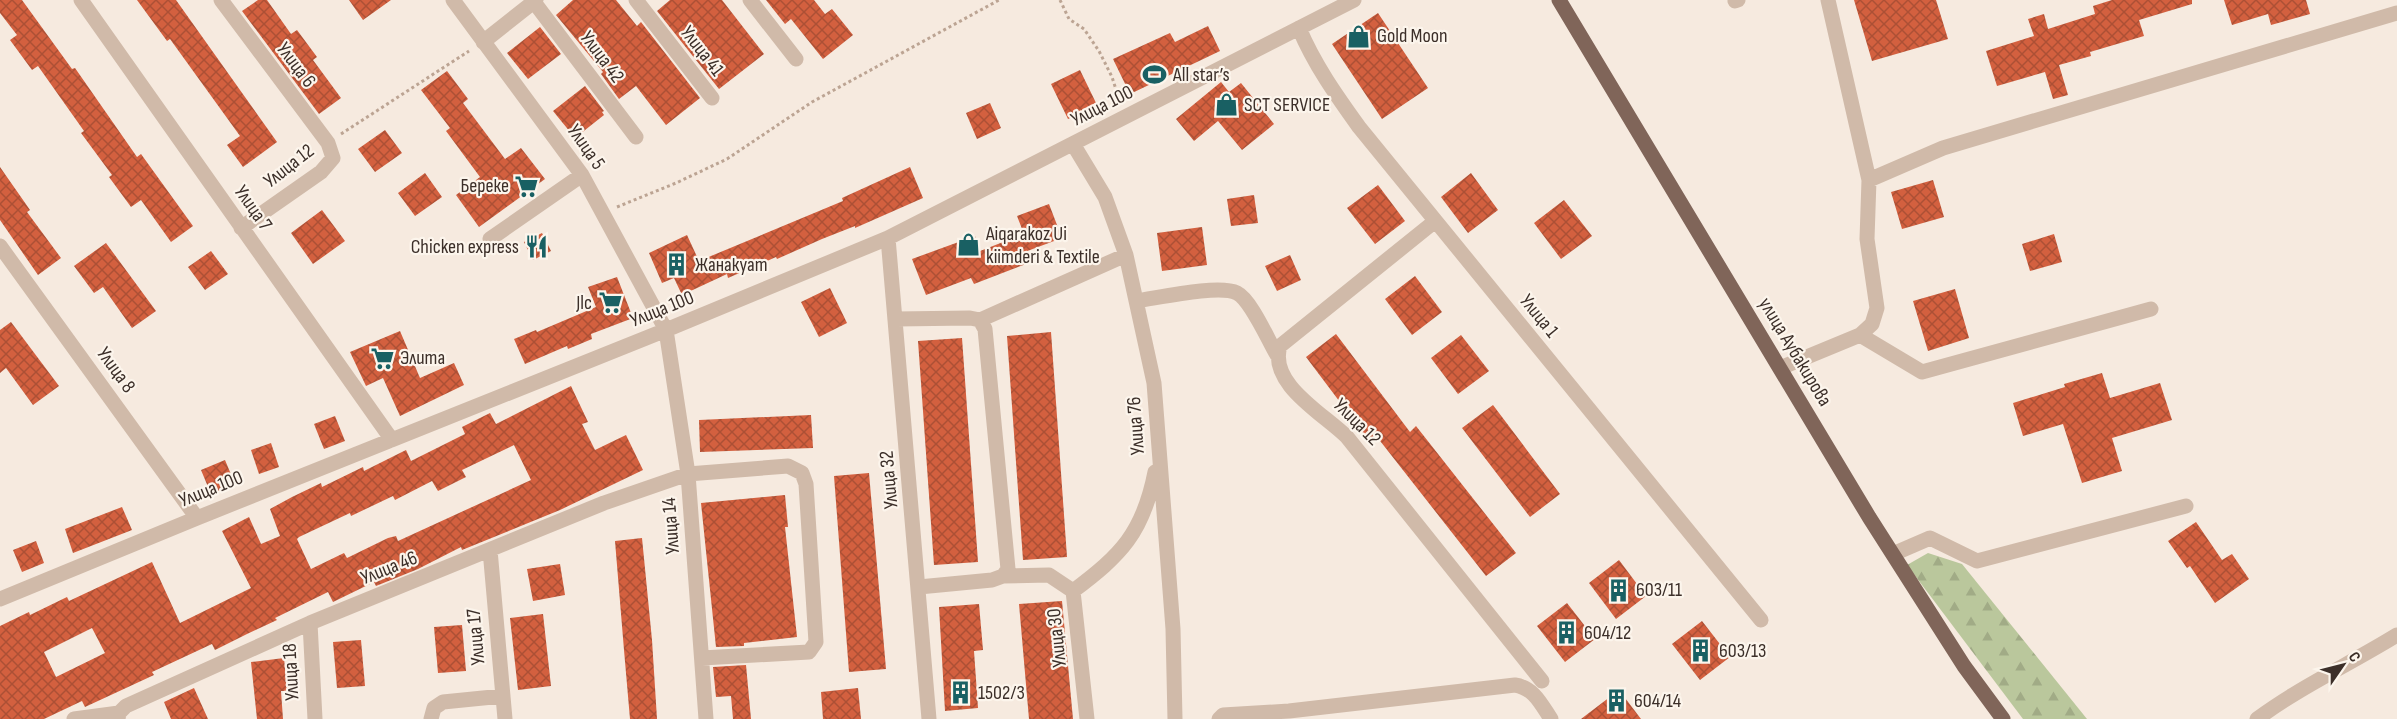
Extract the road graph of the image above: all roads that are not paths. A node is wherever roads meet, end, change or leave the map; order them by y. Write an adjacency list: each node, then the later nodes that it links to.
1 (81, 0): 21 (street, Улица 7)
2 (222, 0): 17 (street, Улица 6)
3 (453, 0): 12 (street, Улица 5)
4 (636, 0): 14 (street, Улица 41)
5 (750, 0): 13 (street)
6 (1354, 0): 11 (street, Улица 100)
7 (1559, 0): 33 (main road, улица Аубакирова)
8 (1828, 0): 19 (street)
9 (535, 1): 12 (street); 15 (street, Улица 42)
10 (2397, 13): 19 (street)
11 (1299, 28): 16 (street, Улица 100); 20 (street, Улица 1)
12 (483, 42): 18 (street, Улица 5)
13 (796, 59)
14 (712, 98)
15 (636, 137)
16 (1074, 144): 22 (street, Улица 100); 25 (street, Улица 76)
17 (330, 150): 21 (street, Улица 12)
18 (582, 175): 23 (street); 30 (street, Улица 5)
19 (1869, 180): 31 (street)
20 (1434, 222): 32 (street); 45 (street, Улица 1)
21 (241, 228): 34 (street, Улица 7)
22 (888, 238): 28 (street, Улица 32); 30 (street, Улица 100)
23 (490, 239)
24 (0, 246): 38 (street, Улица 8)
25 (1126, 255): 26 (street, Улица 76); 29 (street)
26 (1136, 301): 32 (street, Улица 12); 35 (street, Улица 76)
27 (2151, 309): 31 (street)
28 (896, 319): 29 (street); 42 (street, Улица 32)
29 (980, 320): 41 (street)
30 (666, 330): 34 (street, Улица 100); 36 (street, Улица 14)
31 (1860, 335): 33 (street)
32 (1277, 355): 49 (street, Улица 12)
33 (1780, 368): 40 (main road, улица Аубакирова)
34 (392, 440): 38 (street, Улица 100)
35 (1159, 454): 43 (street); 60 (street, Улица 76)
36 (688, 474): 39 (street, Улица 46); 48 (street, Улица 14); 48 (street, Улица 46)
37 (2186, 506): 40 (street)
38 (197, 518): 44 (street, Улица 100)
39 (490, 550): 46 (street, Улица 46); 50 (street, Улица 17)
40 (1893, 554): 63 (main road, улица Аубакирова)
41 (1003, 576): 42 (street, Улица 30); 43 (street, Улица 30)
42 (919, 587): 58 (street, Улица 32)
43 (1073, 591): 59 (street, Улица 30)
44 (2, 596)
45 (1761, 620)
46 (310, 623): 52 (street, Улица 46); 54 (street, Улица 18)
47 (2397, 635): 64 (street)
48 (702, 658): 57 (street, Улица 14)
49 (1542, 681)
50 (503, 696): 55 (street); 56 (street, Улица 17)
51 (1289, 715): 61 (street); 62 (street)
52 (119, 716): 53 (street)
53 (75, 719)
54 (315, 719)
55 (430, 719)
56 (505, 719)
57 (706, 719)
58 (929, 719)
59 (1087, 719)
60 (1175, 719)
61 (1219, 719)
62 (1551, 719)
63 (2003, 719)
64 (2257, 719)

